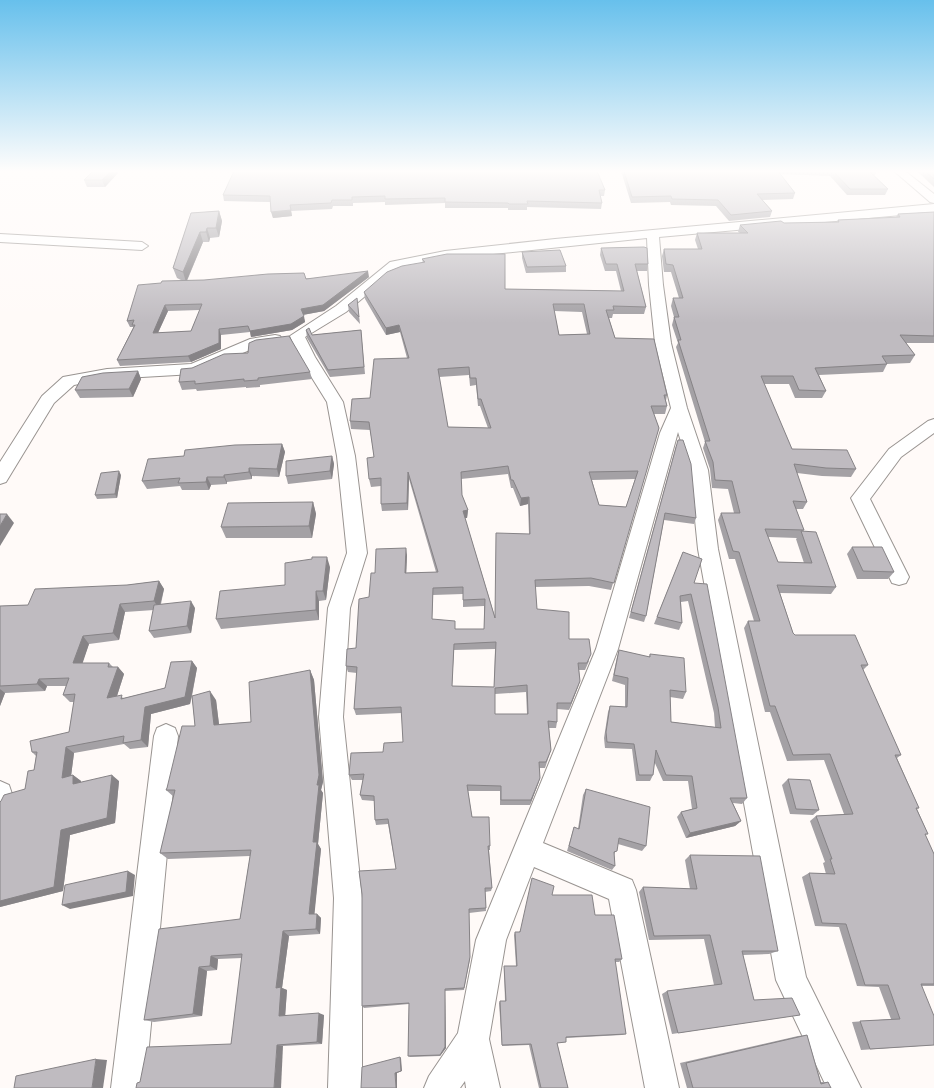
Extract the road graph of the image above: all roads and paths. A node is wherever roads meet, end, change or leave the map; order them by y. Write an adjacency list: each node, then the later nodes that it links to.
1 (785, 222): 2 (street)
2 (653, 234): 5 (street); 6 (street)
3 (0, 238): 4 (street)
4 (142, 246)
5 (297, 336): 8 (street); 14 (street)
6 (679, 408): 11 (street); 18 (street)
7 (934, 425): 9 (street)
8 (0, 477)
9 (899, 577)
10 (166, 736): 13 (street)
11 (526, 850): 12 (street); 17 (street)
12 (473, 1039): 15 (street); 16 (street)
13 (128, 1088)
14 (345, 1088)
15 (441, 1088)
16 (483, 1088)
17 (662, 1088)
18 (844, 1088)

